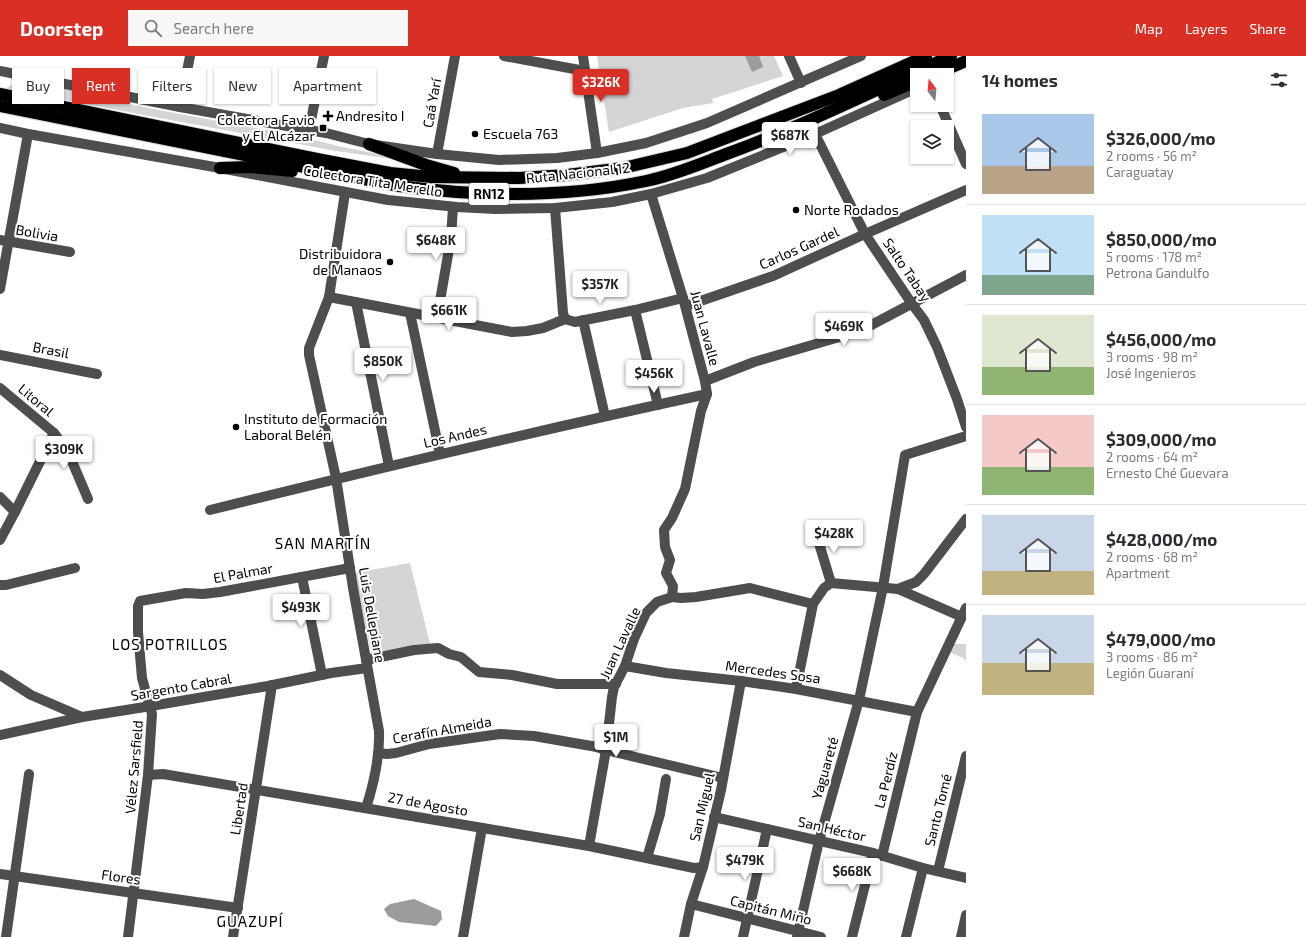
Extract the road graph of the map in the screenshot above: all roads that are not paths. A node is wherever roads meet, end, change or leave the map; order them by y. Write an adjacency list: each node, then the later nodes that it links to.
1 (190, 56): 20 (street)
2 (324, 56): 24 (street)
3 (455, 56): 29 (street, Caá Yarí)
4 (504, 56): 14 (street)
5 (583, 56): 14 (street)
6 (789, 56): 16 (street)
7 (860, 56): 16 (street)
8 (926, 56): 33 (highway, Ruta Nacional 12 / RN12)
9 (951, 56): 22 (highway, Ruta Nacional 12 / RN12)
10 (966, 61): 12 (highway)
11 (966, 65): 15 (street)
12 (950, 68)
13 (0, 71): 20 (street)
14 (585, 71): 28 (street)
15 (954, 71)
16 (801, 82): 28 (street)
17 (910, 84): 22 (highway)
18 (910, 91): 26 (street, Colectora Tita Merello)
19 (5, 101): 32 (highway, Ruta Nacional 12 / RN12); 33 (highway, Ruta Nacional 12 / RN12)
20 (180, 107): 24 (street)
21 (943, 112): 30 (street)
22 (800, 125): 32 (highway, Ruta Nacional 12 / RN12)
23 (0, 128): 25 (street, Colectora Tita Merello)
24 (309, 130): 27 (street)
25 (28, 134): 31 (street, Colectora Tita Merello); 40 (street)
26 (814, 134): 36 (street, Colectora Tita Merello); 39 (street, Salto Tabay)
27 (369, 144): 29 (street); 33 (highway)
28 (596, 153): 29 (street)
29 (437, 154)
30 (966, 164)
31 (220, 168): 32 (highway); 35 (street, Colectora Tita Merello)
32 (350, 176)
33 (476, 178)
34 (966, 190): 39 (street, Carlos Gardel)
35 (345, 192): 37 (street, Colectora Tita Merello); 44 (street, Luis Dellepiane)
36 (651, 194): 38 (street, Colectora Tita Merello); 46 (street, Juan Lavalle)
37 (453, 207): 38 (street, Colectora Tita Merello); 50 (street)
38 (555, 208): 51 (street)
39 (865, 234): 46 (street, Carlos Gardel); 47 (street, Salto Tabay)
40 (4, 241): 41 (street, Bolivia); 43 (street)
41 (70, 252)
42 (966, 275): 47 (street)
43 (0, 289)
44 (329, 297): 45 (street, Carlos Gardel); 65 (street, Luis Dellepiane)
45 (356, 302): 49 (street, Carlos Gardel); 64 (street)
46 (685, 302): 48 (street, Carlos Gardel); 55 (street, Juan Lavalle)
47 (912, 304): 55 (street); 60 (street, Salto Tabay)
48 (635, 310): 52 (street, Carlos Gardel); 58 (street)
49 (410, 313): 50 (street, Carlos Gardel); 63 (street)
50 (437, 318): 51 (street, Carlos Gardel)
51 (565, 319): 52 (street, Carlos Gardel)
52 (583, 320): 59 (street)
53 (0, 355): 54 (street, Brasil)
54 (97, 374)
55 (705, 381): 57 (street, Juan Lavalle)
56 (0, 388): 61 (street, Litoral)
57 (707, 394): 58 (street, Los Andes); 80 (street)
58 (658, 404): 59 (street, Los Andes)
59 (605, 416): 63 (street, Los Andes)
60 (966, 427)
61 (54, 433): 67 (street, Litoral); 69 (street)
62 (966, 436): 78 (street, Yaguareté)
63 (440, 454): 64 (street, Los Andes)
64 (389, 466): 65 (street, Los Andes)
65 (336, 478): 68 (street, Los Andes); 74 (street, Luis Dellepiane)
66 (0, 497): 69 (street)
67 (88, 499)
68 (210, 510)
69 (16, 512): 72 (street)
70 (966, 519): 79 (street)
71 (815, 530): 76 (street)
72 (0, 540)
73 (75, 568): 77 (street)
74 (350, 568): 75 (street, El Palmar); 84 (street, Luis Dellepiane)
75 (302, 577): 81 (street, El Palmar); 87 (street)
76 (831, 583): 78 (street); 82 (street)
77 (0, 585)
78 (883, 587): 79 (street); 92 (street, Yaguareté)
79 (898, 589): 83 (street)
80 (672, 597): 82 (street); 85 (street, Juan Lavalle)
81 (140, 601): 93 (street, Vélez Sarsfield)
82 (814, 604): 91 (street)
83 (964, 612): 94 (street)
84 (366, 664): 87 (street, Sargento Cabral); 89 (street); 98 (street, Luis Dellepiane)
85 (625, 666): 88 (street, Mercedes Sosa); 89 (street, Juan Lavalle)
86 (0, 675): 95 (street)
87 (322, 675): 90 (street, Sargento Cabral)
88 (741, 681): 91 (street, Mercedes Sosa); 102 (street, San Miguel)
89 (616, 684): 97 (street, Juan Lavalle)
90 (272, 685): 93 (street, Sargento Cabral); 105 (street, Libertad)
91 (796, 689): 92 (street, Mercedes Sosa)
92 (859, 700): 94 (street, Mercedes Sosa); 110 (street, Yaguareté)
93 (151, 706): 95 (street, Sargento Cabral); 101 (street, Vélez Sarsfield)
94 (917, 712): 112 (street, La Perdíz)
95 (82, 717): 96 (street, Sargento Cabral)
96 (0, 735)
97 (606, 750): 98 (street, Cerafín Almeida); 102 (street, Cerafín Almeida); 111 (street, Juan Lavalle)
98 (378, 753): 106 (street, Luis Dellepiane)
99 (966, 756): 104 (street, Santo Tomé)
100 (29, 774): 118 (street)
101 (148, 775): 105 (street, 27 de Agosto); 120 (street, Vélez Sarsfield)
102 (723, 778): 107 (street, San Miguel)
103 (666, 779): 113 (street)
104 (963, 782): 116 (street, Santo Tomé)
105 (256, 789): 106 (street, 27 de Agosto); 122 (street, Libertad)
106 (366, 808): 108 (street, 27 de Agosto)
107 (714, 817): 109 (street, San Héctor); 114 (street, San Miguel)
108 (482, 828): 111 (street, 27 de Agosto); 129 (street)
109 (767, 829): 110 (street, San Héctor); 124 (street)
110 (819, 841): 112 (street, San Héctor); 125 (street, Yaguareté)
111 (589, 846): 113 (street, 27 de Agosto)
112 (877, 854): 115 (street, San Héctor); 133 (street, La Perdíz)
113 (647, 858): 114 (street, 27 de Agosto)
114 (703, 867): 121 (street, San Miguel)
115 (923, 868): 116 (street, San Héctor); 134 (street)
116 (938, 871): 119 (street, San Héctor)
117 (0, 874): 118 (street, Flores)
118 (14, 876): 120 (street, Flores); 126 (street)
119 (966, 878)
120 (134, 894): 122 (street, Flores); 127 (street, Vélez Sarsfield)
121 (691, 904): 124 (street, Capitán Miño); 130 (street, San Miguel)
122 (238, 908): 128 (street, Libertad)
123 (966, 915): 135 (street)
124 (747, 919): 125 (street, Capitán Miño); 131 (street)
125 (798, 934): 132 (street, Capitán Miño)
126 (6, 937)
127 (128, 937)
128 (233, 937)
129 (464, 937)
130 (684, 937)
131 (743, 937)
132 (821, 937)
133 (852, 937)
134 (906, 937)
135 (961, 937)

